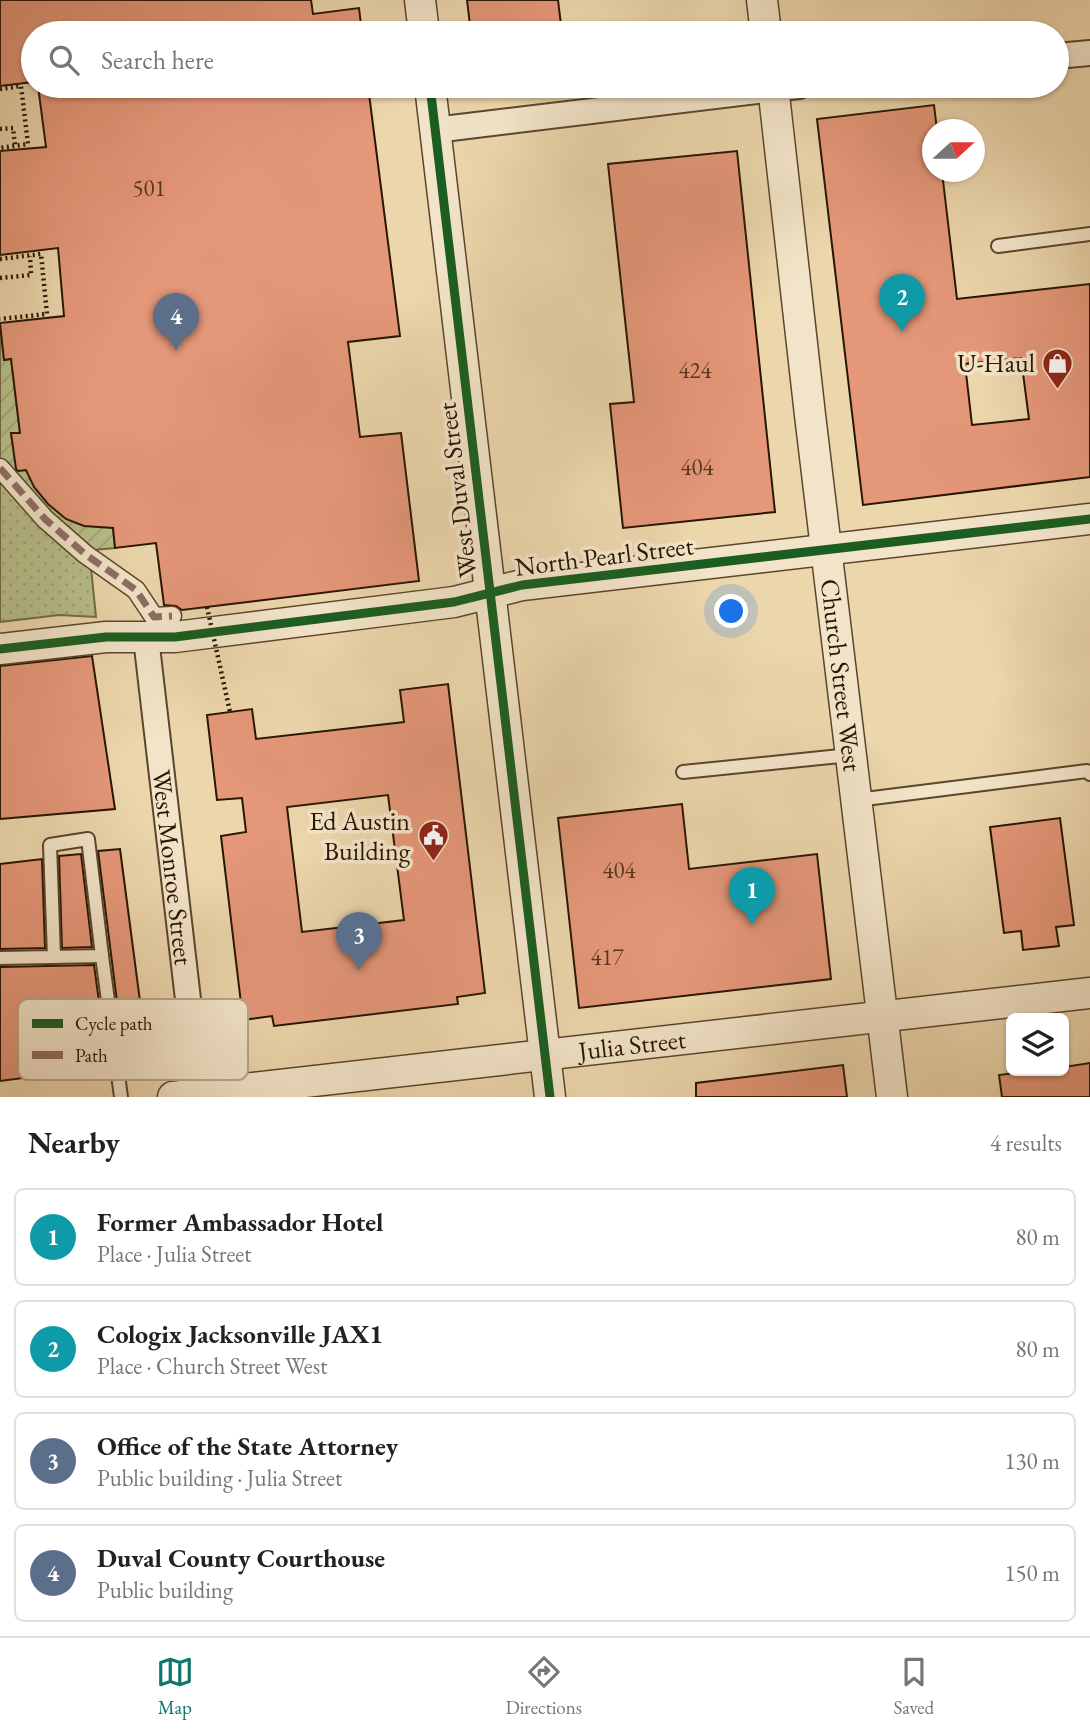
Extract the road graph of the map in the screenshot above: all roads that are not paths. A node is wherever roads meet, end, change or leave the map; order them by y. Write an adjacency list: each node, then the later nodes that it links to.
1 (420, 0): 3 (street)
2 (762, 0): 4 (street)
3 (423, 21)
4 (765, 21)
5 (1090, 53): 6 (street)
6 (1069, 55)
7 (431, 98): 10 (street, West Duval Street)
8 (692, 98): 10 (street)
9 (782, 98): 15 (street, Church Street West)
10 (435, 130): 16 (street, West Duval Street)
11 (1090, 234): 12 (lane)
12 (998, 246)
13 (0, 468): 17 (street)
14 (1090, 519): 15 (street, North Pearl Street)
15 (826, 550): 16 (street, North Pearl Street); 20 (street, Church Street West)
16 (490, 593): 18 (street, North Pearl Street); 31 (street, West Duval Street)
17 (172, 616)
18 (146, 638): 19 (street, North Pearl Street); 29 (street, West Monroe Street)
19 (0, 649)
20 (851, 755): 21 (lane); 23 (street, Church Street West)
21 (683, 772)
22 (1090, 774): 23 (lane)
23 (856, 800): 30 (street, Church Street West)
24 (102, 956): 25 (lane); 25 (lane); 28 (lane)
25 (54, 957): 26 (lane)
26 (0, 958)
27 (1090, 993): 30 (street, Julia Street)
28 (108, 999)
29 (181, 999)
30 (882, 1018): 31 (street, Julia Street); 34 (street, Church Street West)
31 (545, 1055): 32 (street, Julia Street); 33 (street, West Duval Street)
32 (190, 1096)
33 (550, 1097)
34 (892, 1097)

